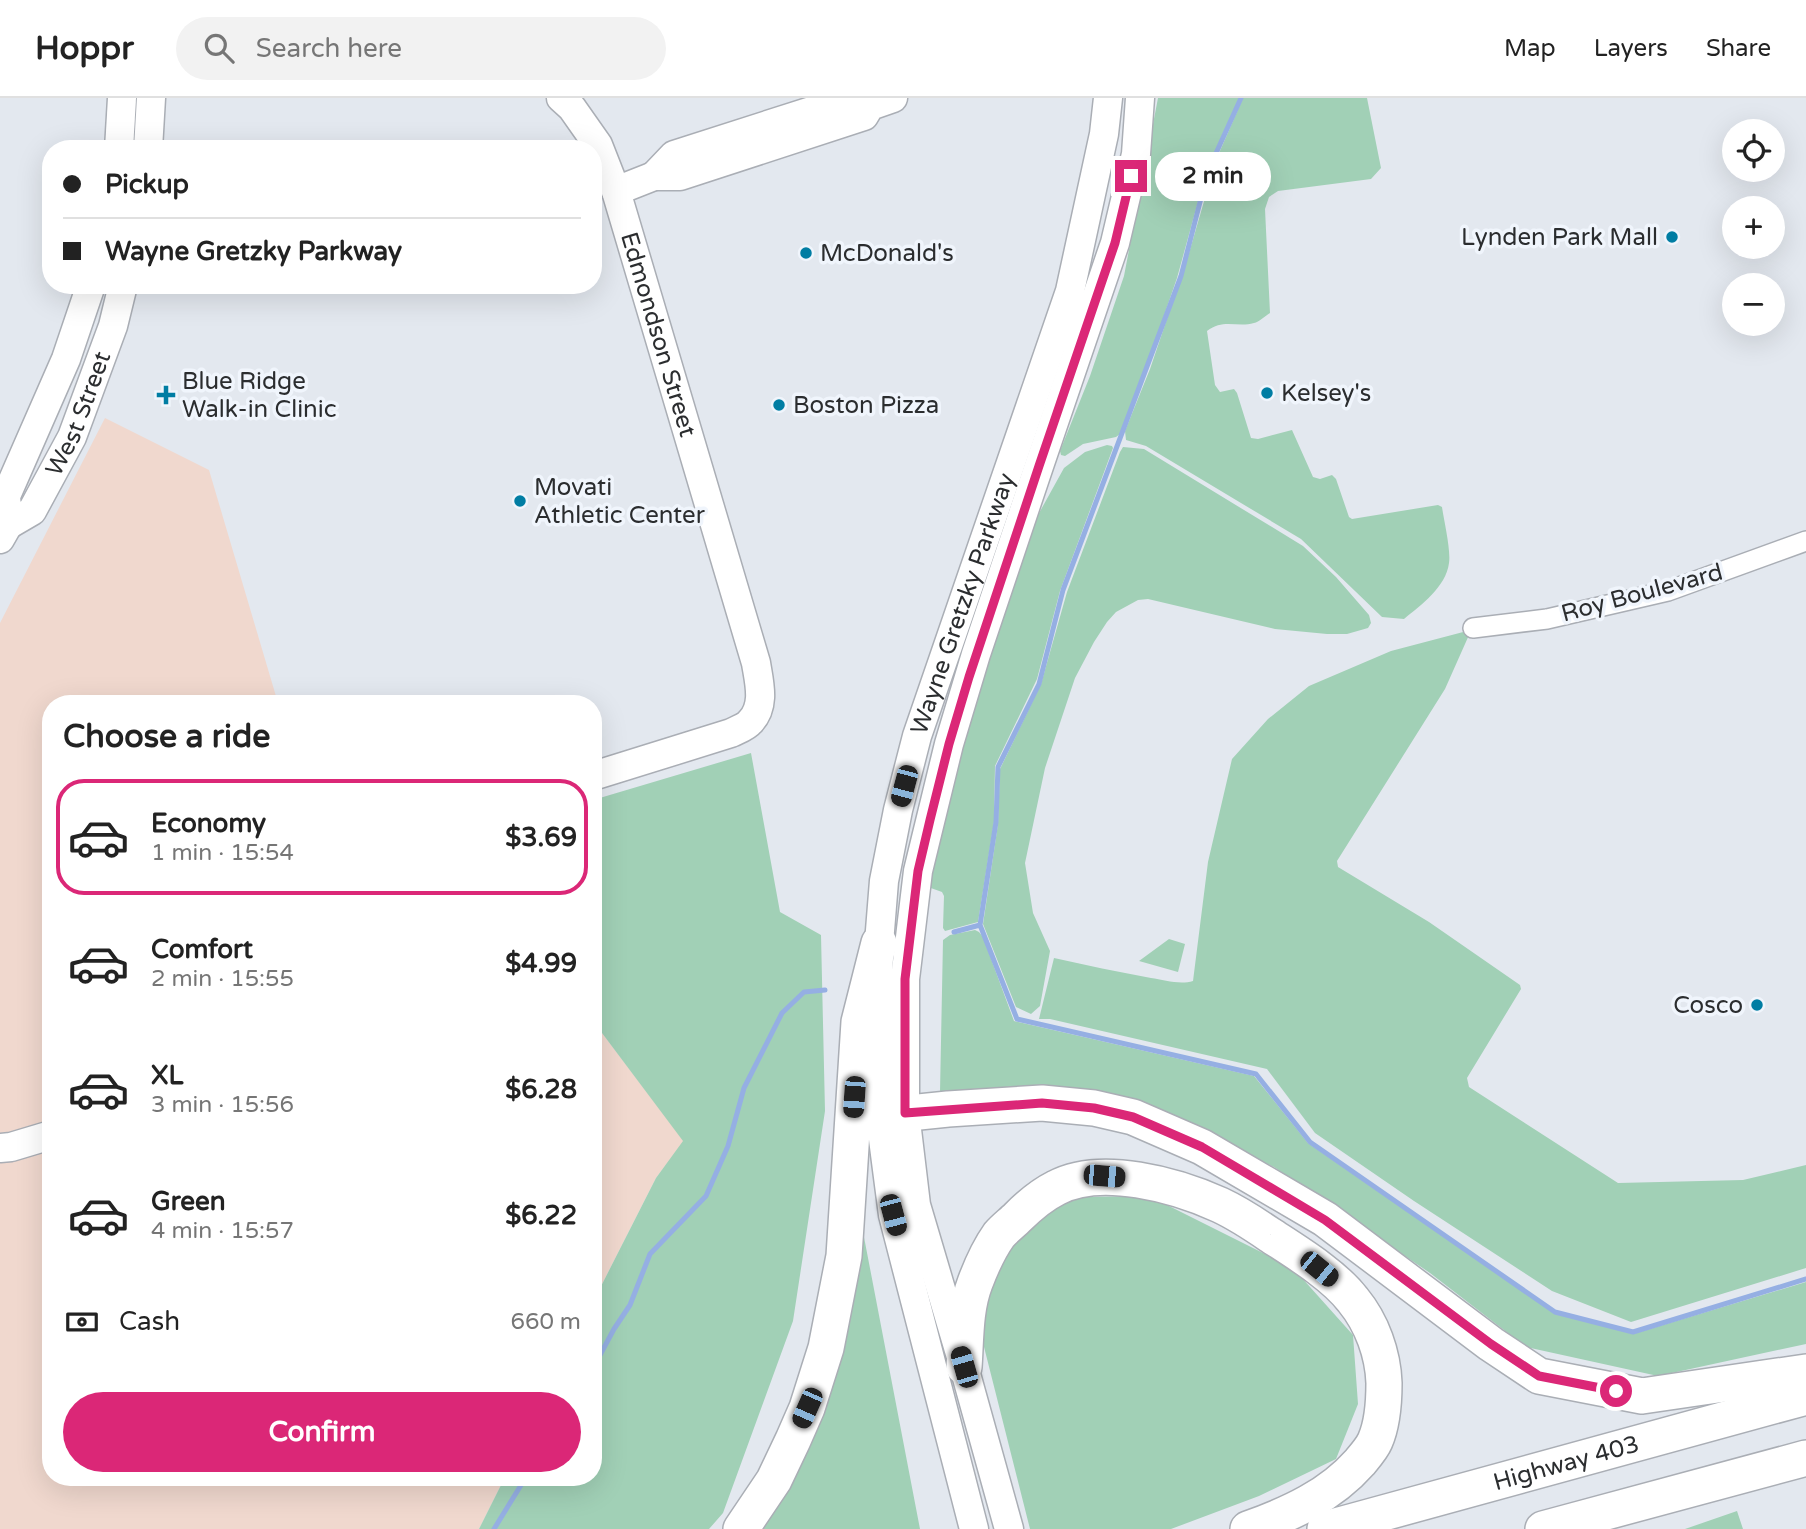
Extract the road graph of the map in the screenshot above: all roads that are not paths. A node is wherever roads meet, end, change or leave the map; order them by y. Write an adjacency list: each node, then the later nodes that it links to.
1 (122, 98): 9 (main road)
2 (150, 98): 10 (main road)
3 (561, 98): 11 (main road, Edmondson Street)
4 (1086, 98): 8 (main road)
5 (1108, 98): 8 (main road, Wayne Gretzky Parkway)
6 (1140, 98): 21 (main road, Wayne Gretzky Parkway)
7 (868, 100): 13 (main road)
8 (1104, 134): 20 (main road, Wayne Gretzky Parkway)
9 (120, 140)
10 (148, 140)
11 (594, 140)
12 (602, 155): 13 (main road, Edmondson Street)
13 (616, 191): 19 (main road, Edmondson Street)
14 (88, 294): 16 (main road, West Street)
15 (121, 294): 16 (main road, West Street)
16 (4, 532)
17 (1806, 541): 18 (street, Roy Boulevard)
18 (1474, 628)
19 (602, 773)
20 (879, 943): 21 (main road, Wayne Gretzky Parkway); 29 (highway)
21 (892, 1114): 24 (main road, Wayne Gretzky Parkway); 25 (highway); 30 (main road, Wayne Gretzky Parkway)
22 (42, 1138): 23 (main road)
23 (0, 1148)
24 (964, 1367): 31 (main road, Wayne Gretzky Parkway); 32 (highway)
25 (1806, 1372)
26 (1806, 1397): 33 (highway, Highway 403)
27 (1806, 1458): 34 (highway)
28 (1806, 1466): 35 (highway)
29 (741, 1529)
30 (974, 1529)
31 (1009, 1529)
32 (1248, 1529)
33 (1325, 1529)
34 (1543, 1529)
35 (1634, 1529)

